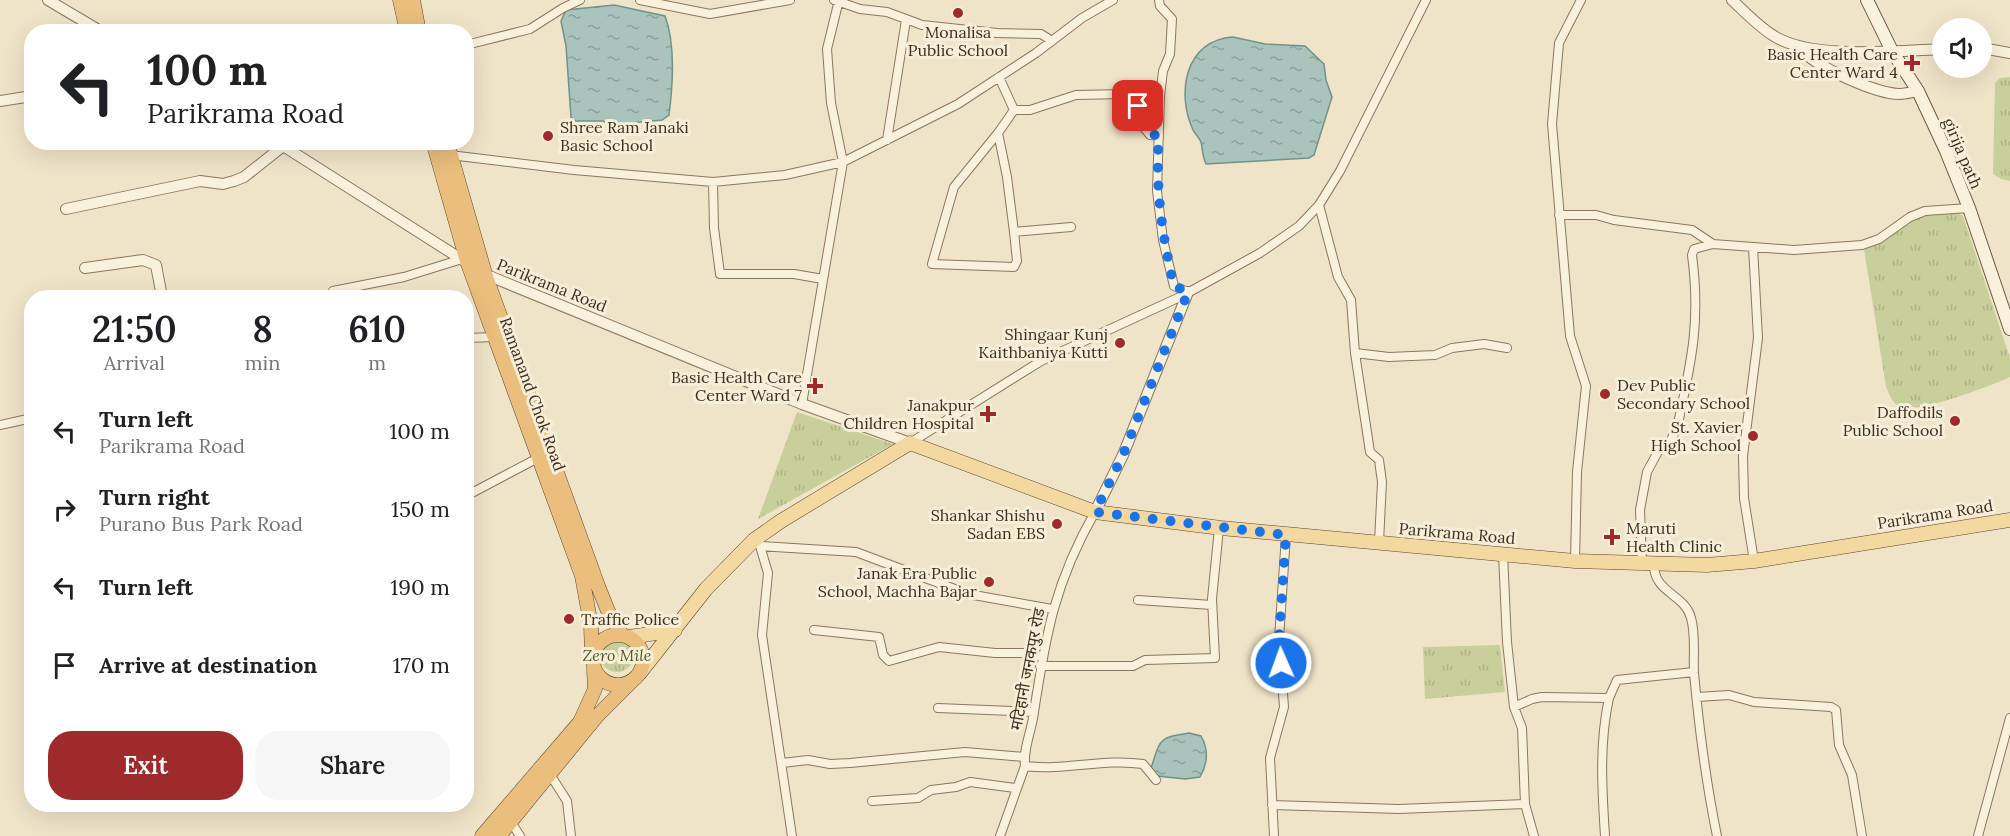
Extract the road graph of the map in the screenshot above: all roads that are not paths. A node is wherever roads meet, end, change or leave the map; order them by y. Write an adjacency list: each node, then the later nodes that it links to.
1 (48, 0): 15 (street)
2 (400, 0): 16 (highway)
3 (413, 0): 17 (highway)
4 (580, 0): 19 (street)
5 (640, 0): 6 (street)
6 (790, 0)
7 (837, 0): 14 (street); 38 (street)
8 (1113, 0): 18 (street)
9 (1159, 0): 31 (street)
10 (1426, 0): 40 (street)
11 (1581, 0): 43 (street)
12 (1732, 0): 20 (street)
13 (1867, 0): 23 (main road, girija path)
14 (906, 20): 18 (street); 32 (street)
15 (88, 24)
16 (405, 24)
17 (418, 24)
18 (1052, 41): 25 (street)
19 (474, 43)
20 (1801, 48): 23 (street); 26 (street)
21 (1932, 49): 23 (street)
22 (1992, 50): 24 (street)
23 (1892, 51): 26 (main road, girija path)
24 (2010, 53)
25 (999, 77): 29 (street); 32 (street)
26 (1918, 91): 41 (main road, girija path)
27 (24, 97): 28 (street)
28 (0, 100)
29 (1014, 110): 30 (street); 31 (street)
30 (998, 134): 45 (street); 45 (street)
31 (1159, 136): 54 (street)
32 (887, 140): 38 (street)
33 (273, 150): 42 (street)
34 (290, 150): 48 (street, Parikrama Road)
35 (437, 150): 48 (highway, Ramanand Chok Road)
36 (444, 150): 37 (highway, Ramanand Chok Road)
37 (452, 156): 39 (street); 50 (highway, Ramanand Chok Road)
38 (843, 162): 39 (street); 51 (street)
39 (713, 182): 51 (street)
40 (1319, 205): 54 (street); 59 (street)
41 (1969, 208): 47 (street); 55 (main road, girija path)
42 (66, 209)
43 (1559, 215): 46 (street); 73 (street)
44 (1071, 227): 45 (street)
45 (1014, 232)
46 (1713, 244): 47 (street); 75 (street)
47 (1753, 247): 74 (street)
48 (464, 260): 50 (street, Parikrama Road); 53 (street); 56 (highway, Ramanand Chok Road)
49 (85, 268): 52 (street)
50 (486, 277): 60 (street, Parikrama Road); 81 (highway, Ramanand Chok Road)
51 (823, 279): 60 (street)
52 (161, 290)
53 (338, 290)
54 (1188, 292): 63 (street); 66 (street)
55 (2010, 329)
56 (496, 337): 57 (street); 64 (highway, Ramanand Chok Road)
57 (474, 338)
58 (1506, 348): 59 (street)
59 (1355, 353): 70 (street)
60 (802, 404): 63 (street, Parikrama Road)
61 (24, 420): 62 (street)
62 (0, 425)
63 (910, 443): 66 (main road, Parikrama Road); 71 (main road)
64 (538, 458): 65 (street); 83 (highway, Ramanand Chok Road)
65 (474, 492)
66 (1095, 512): 68 (main road, Parikrama Road); 78 (street, मटिहानी जनकपुर रोड)
67 (2010, 520): 74 (main road, Parikrama Road)
68 (1219, 528): 69 (main road, Parikrama Road); 77 (street)
69 (1286, 535): 70 (main road, Parikrama Road); 100 (street)
70 (1379, 542): 72 (main road, Parikrama Road)
71 (757, 543): 78 (street); 79 (main road); 94 (street)
72 (1503, 554): 73 (main road, Parikrama Road); 89 (street)
73 (1575, 561): 75 (main road, Parikrama Road)
74 (1754, 561): 75 (main road, Parikrama Road)
75 (1648, 565): 85 (street)
76 (1138, 600): 77 (street)
77 (1212, 605): 84 (street)
78 (1053, 609): 82 (street, मटिहानी जनकपुर रोड)
79 (675, 630): 81 (main road); 86 (main road)
80 (814, 630): 82 (street)
81 (626, 636): 83 (highway); 86 (highway)
82 (1042, 657): 84 (street, मटिहानी जनकपुर रोड)
83 (593, 664): 86 (highway); 102 (highway, Ramanand Chok Road)
84 (1040, 666): 91 (street, मटिहानी जनकपुर रोड)
85 (1694, 672): 87 (street); 88 (street)
86 (636, 677): 95 (highway)
87 (1697, 697): 111 (street); 112 (street)
88 (1609, 698): 89 (street); 110 (street)
89 (1514, 707): 99 (street)
90 (938, 708): 91 (street)
91 (1034, 712): 93 (street, मटिहानी जनकपुर रोड)
92 (2010, 718): 113 (street)
93 (1025, 762): 94 (street); 96 (street); 97 (street, मटिहानी जनकपुर रोड)
94 (782, 763): 106 (street)
95 (550, 776): 101 (highway); 105 (street)
96 (1156, 780)
97 (1015, 788): 98 (street); 107 (street, मटिहानी जनकपुर रोड)
98 (873, 801)
99 (1525, 804): 100 (street); 109 (street)
100 (1272, 805): 108 (street)
101 (511, 822): 103 (highway); 104 (street)
102 (482, 836)
103 (499, 836)
104 (520, 836)
105 (571, 836)
106 (792, 836)
107 (1000, 836)
108 (1274, 836)
109 (1534, 836)
110 (1605, 836)
111 (1717, 836)
112 (1862, 836)
113 (1978, 836)

